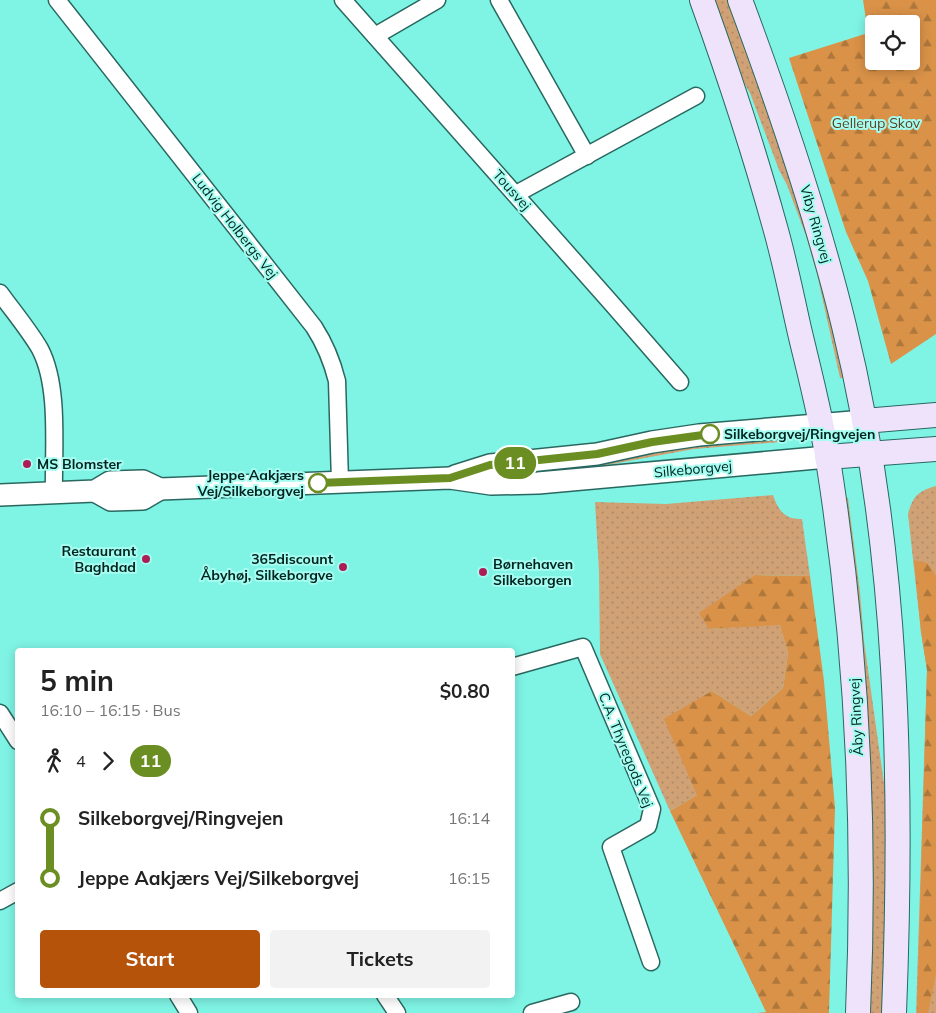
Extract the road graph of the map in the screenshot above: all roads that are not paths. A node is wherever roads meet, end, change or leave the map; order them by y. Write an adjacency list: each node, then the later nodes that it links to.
1 (57, 0): 20 (street, Ludvig Holbergs Vej)
2 (343, 0): 7 (street, Tousvej)
3 (437, 0): 7 (street)
4 (499, 0): 9 (street)
5 (702, 0): 15 (main road)
6 (740, 0): 14 (main road, Viby Ringvej)
7 (375, 36): 10 (street, Tousvej)
8 (696, 96): 9 (street)
9 (587, 156): 10 (street)
10 (516, 194): 12 (street, Tousvej)
11 (0, 293): 21 (street)
12 (680, 382)
13 (936, 415): 14 (main road, Silkeborgvej)
14 (864, 420): 15 (street, Silkeborgvej); 17 (main road, Viby Ringvej)
15 (820, 424): 18 (main road, Åby Ringvej); 19 (street, Silkeborgvej)
16 (936, 449): 17 (main road, Silkeborgvej)
17 (870, 454): 18 (main road, Silkeborgvej); 36 (main road)
18 (827, 458): 19 (street, Silkeborgvej); 35 (main road, Åby Ringvej)
19 (450, 478): 20 (street, Silkeborgvej)
20 (340, 482): 21 (street, Silkeborgvej)
21 (54, 493): 22 (street, Silkeborgvej)
22 (0, 495)
23 (515, 666): 28 (street, C.A. Thyregods Vej)
24 (0, 713): 25 (street)
25 (15, 736)
26 (15, 894): 27 (street)
27 (0, 901)
28 (651, 962)
29 (180, 998): 32 (street)
30 (387, 998): 33 (street)
31 (571, 1002): 34 (street)
32 (189, 1013)
33 (396, 1013)
34 (532, 1013)
35 (858, 1013)
36 (894, 1013)

